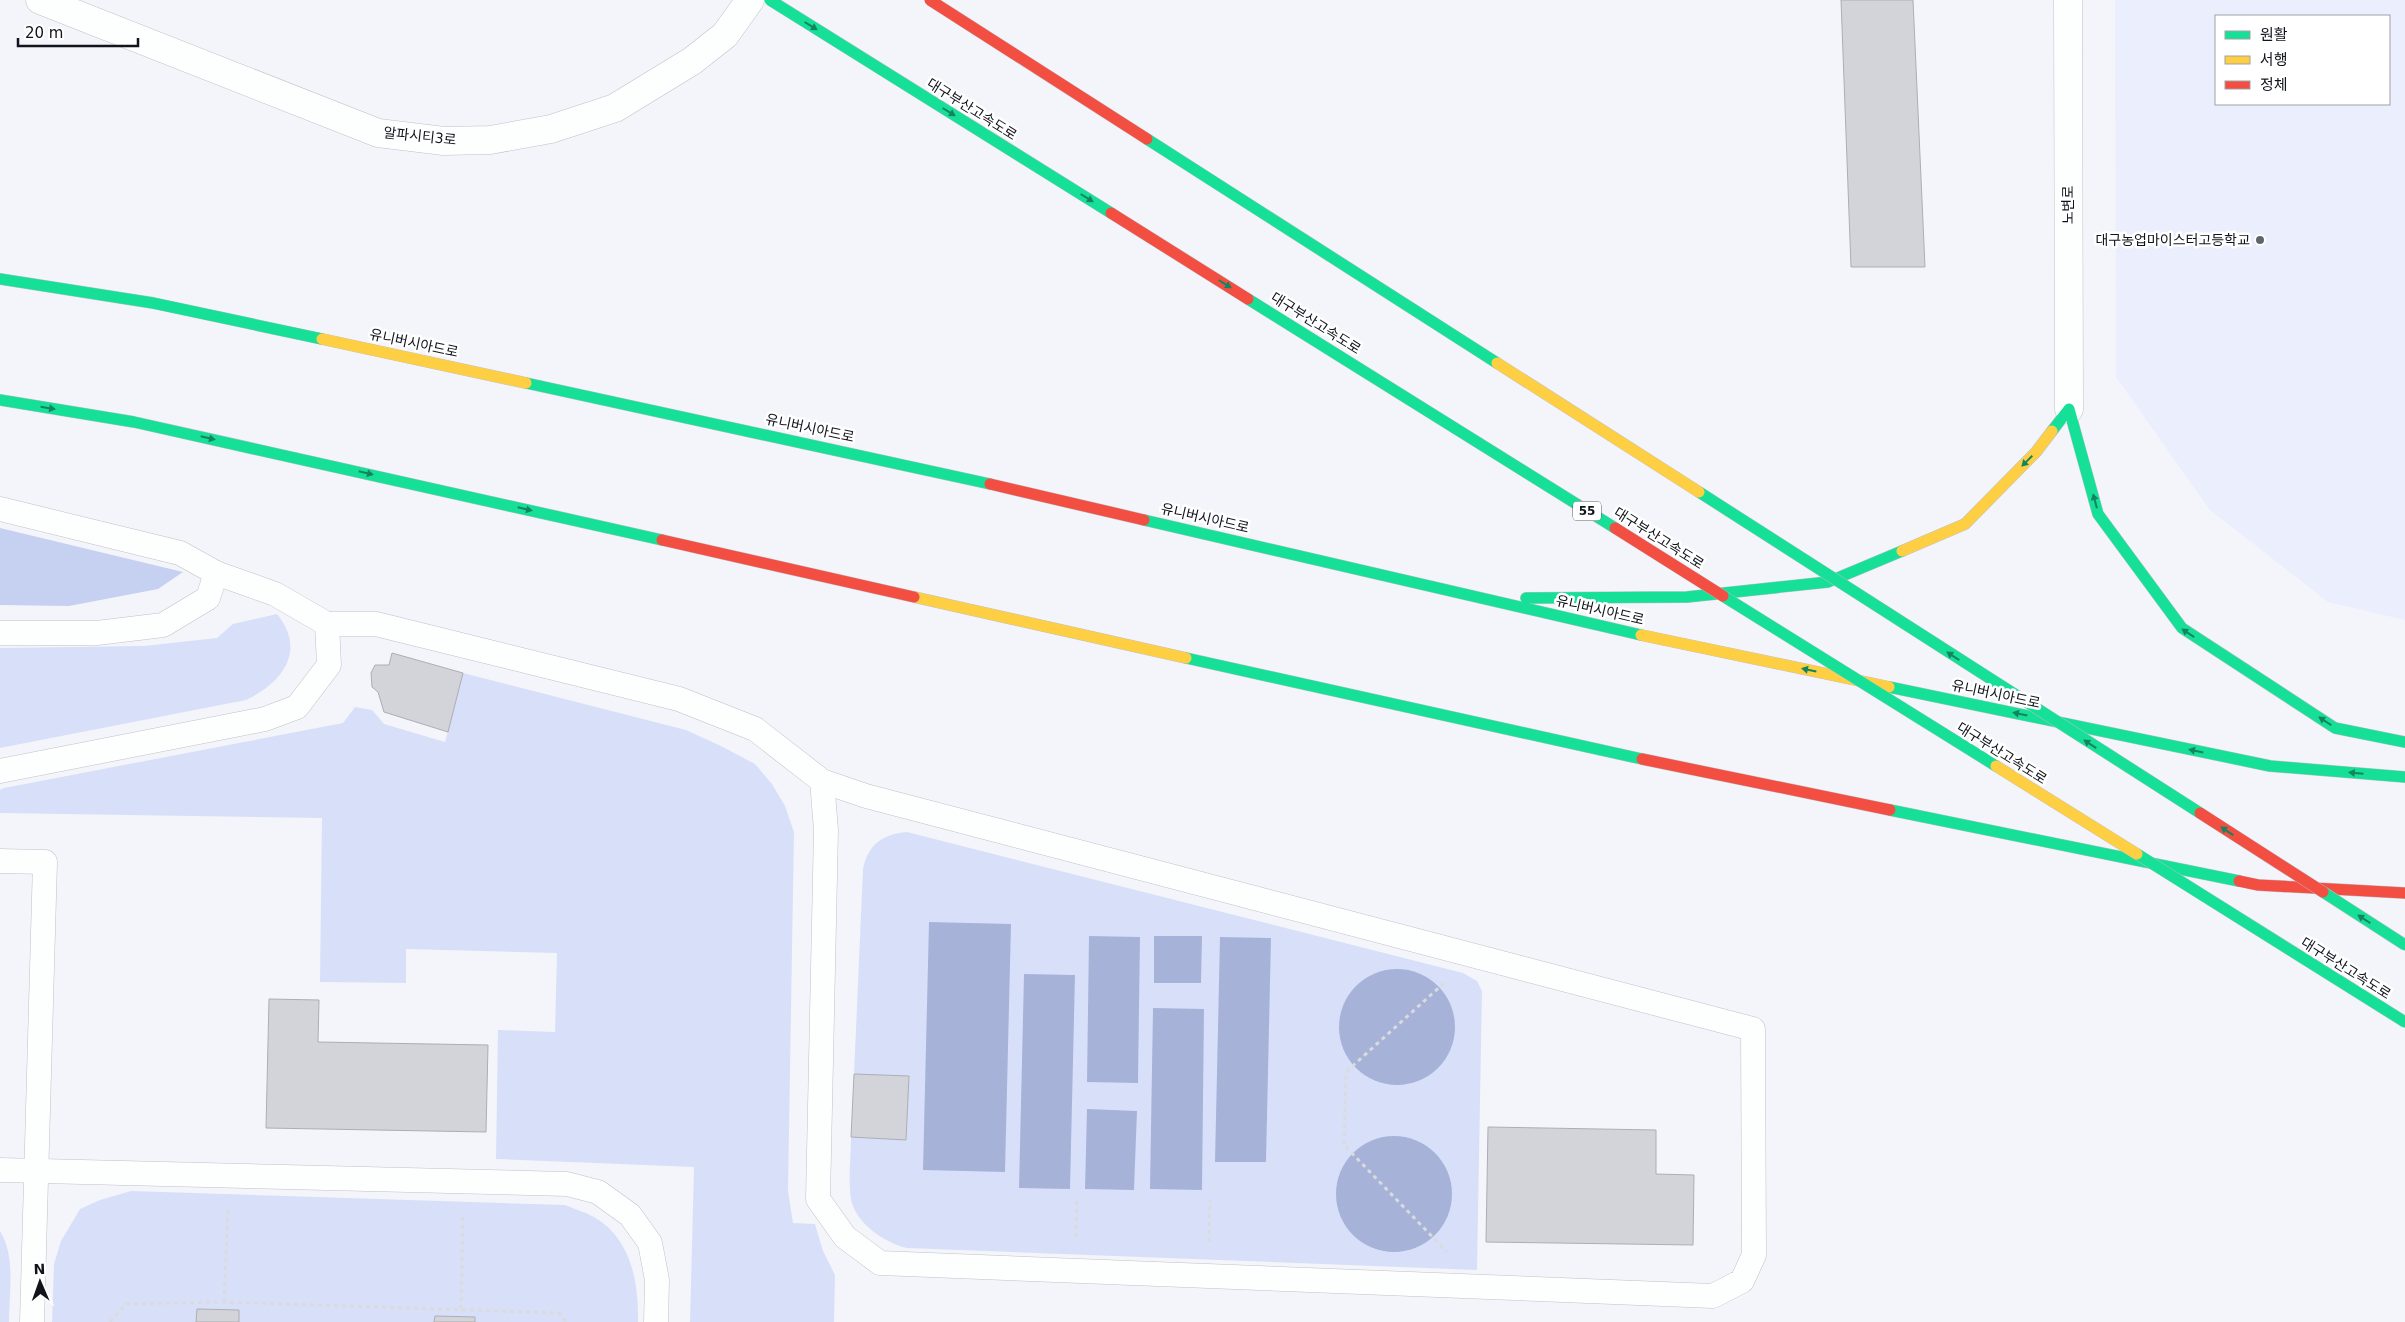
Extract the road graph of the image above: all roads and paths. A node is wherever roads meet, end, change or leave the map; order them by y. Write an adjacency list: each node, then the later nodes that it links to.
1 (40, 0): 2 (street, 알파시티3로)
2 (750, 0)
3 (770, 0): 22 (main road, 대구부산고속도로 / 55, one-way to 22, bridge)
4 (930, 0): 20 (main road, one-way to 4, bridge)
5 (2068, 0): 8 (street, 노변로)
6 (0, 279): 11 (main road, 유니버시아드로)
7 (0, 400): 19 (main road, one-way to 19)
8 (2069, 409): 11 (main road, one-way to 11); 14 (main road, one-way to 8)
9 (0, 509): 10 (lane)
10 (216, 573): 12 (lane); 13 (lane)
11 (1481, 598): 16 (main road, 유니버시아드로, one-way to 11)
12 (327, 624): 15 (lane); 17 (lane)
13 (0, 633)
14 (2405, 742)
15 (0, 771)
16 (2405, 777)
17 (822, 781): 29 (lane); 29 (lane)
18 (0, 861): 24 (lane)
19 (2405, 893)
20 (2405, 945)
21 (1439, 987): 28 (path)
22 (2405, 1022)
23 (0, 1170): 24 (lane)
24 (36, 1171): 25 (lane); 32 (lane)
25 (229, 1175): 26 (lane); 30 (path)
26 (464, 1181): 31 (path); 35 (lane)
27 (1210, 1200): 29 (path)
28 (1432, 1237)
29 (1208, 1275)
30 (224, 1302): 31 (path); 33 (path)
31 (461, 1309): 34 (path)
32 (32, 1322)
33 (110, 1322)
34 (566, 1322)
35 (656, 1322)

